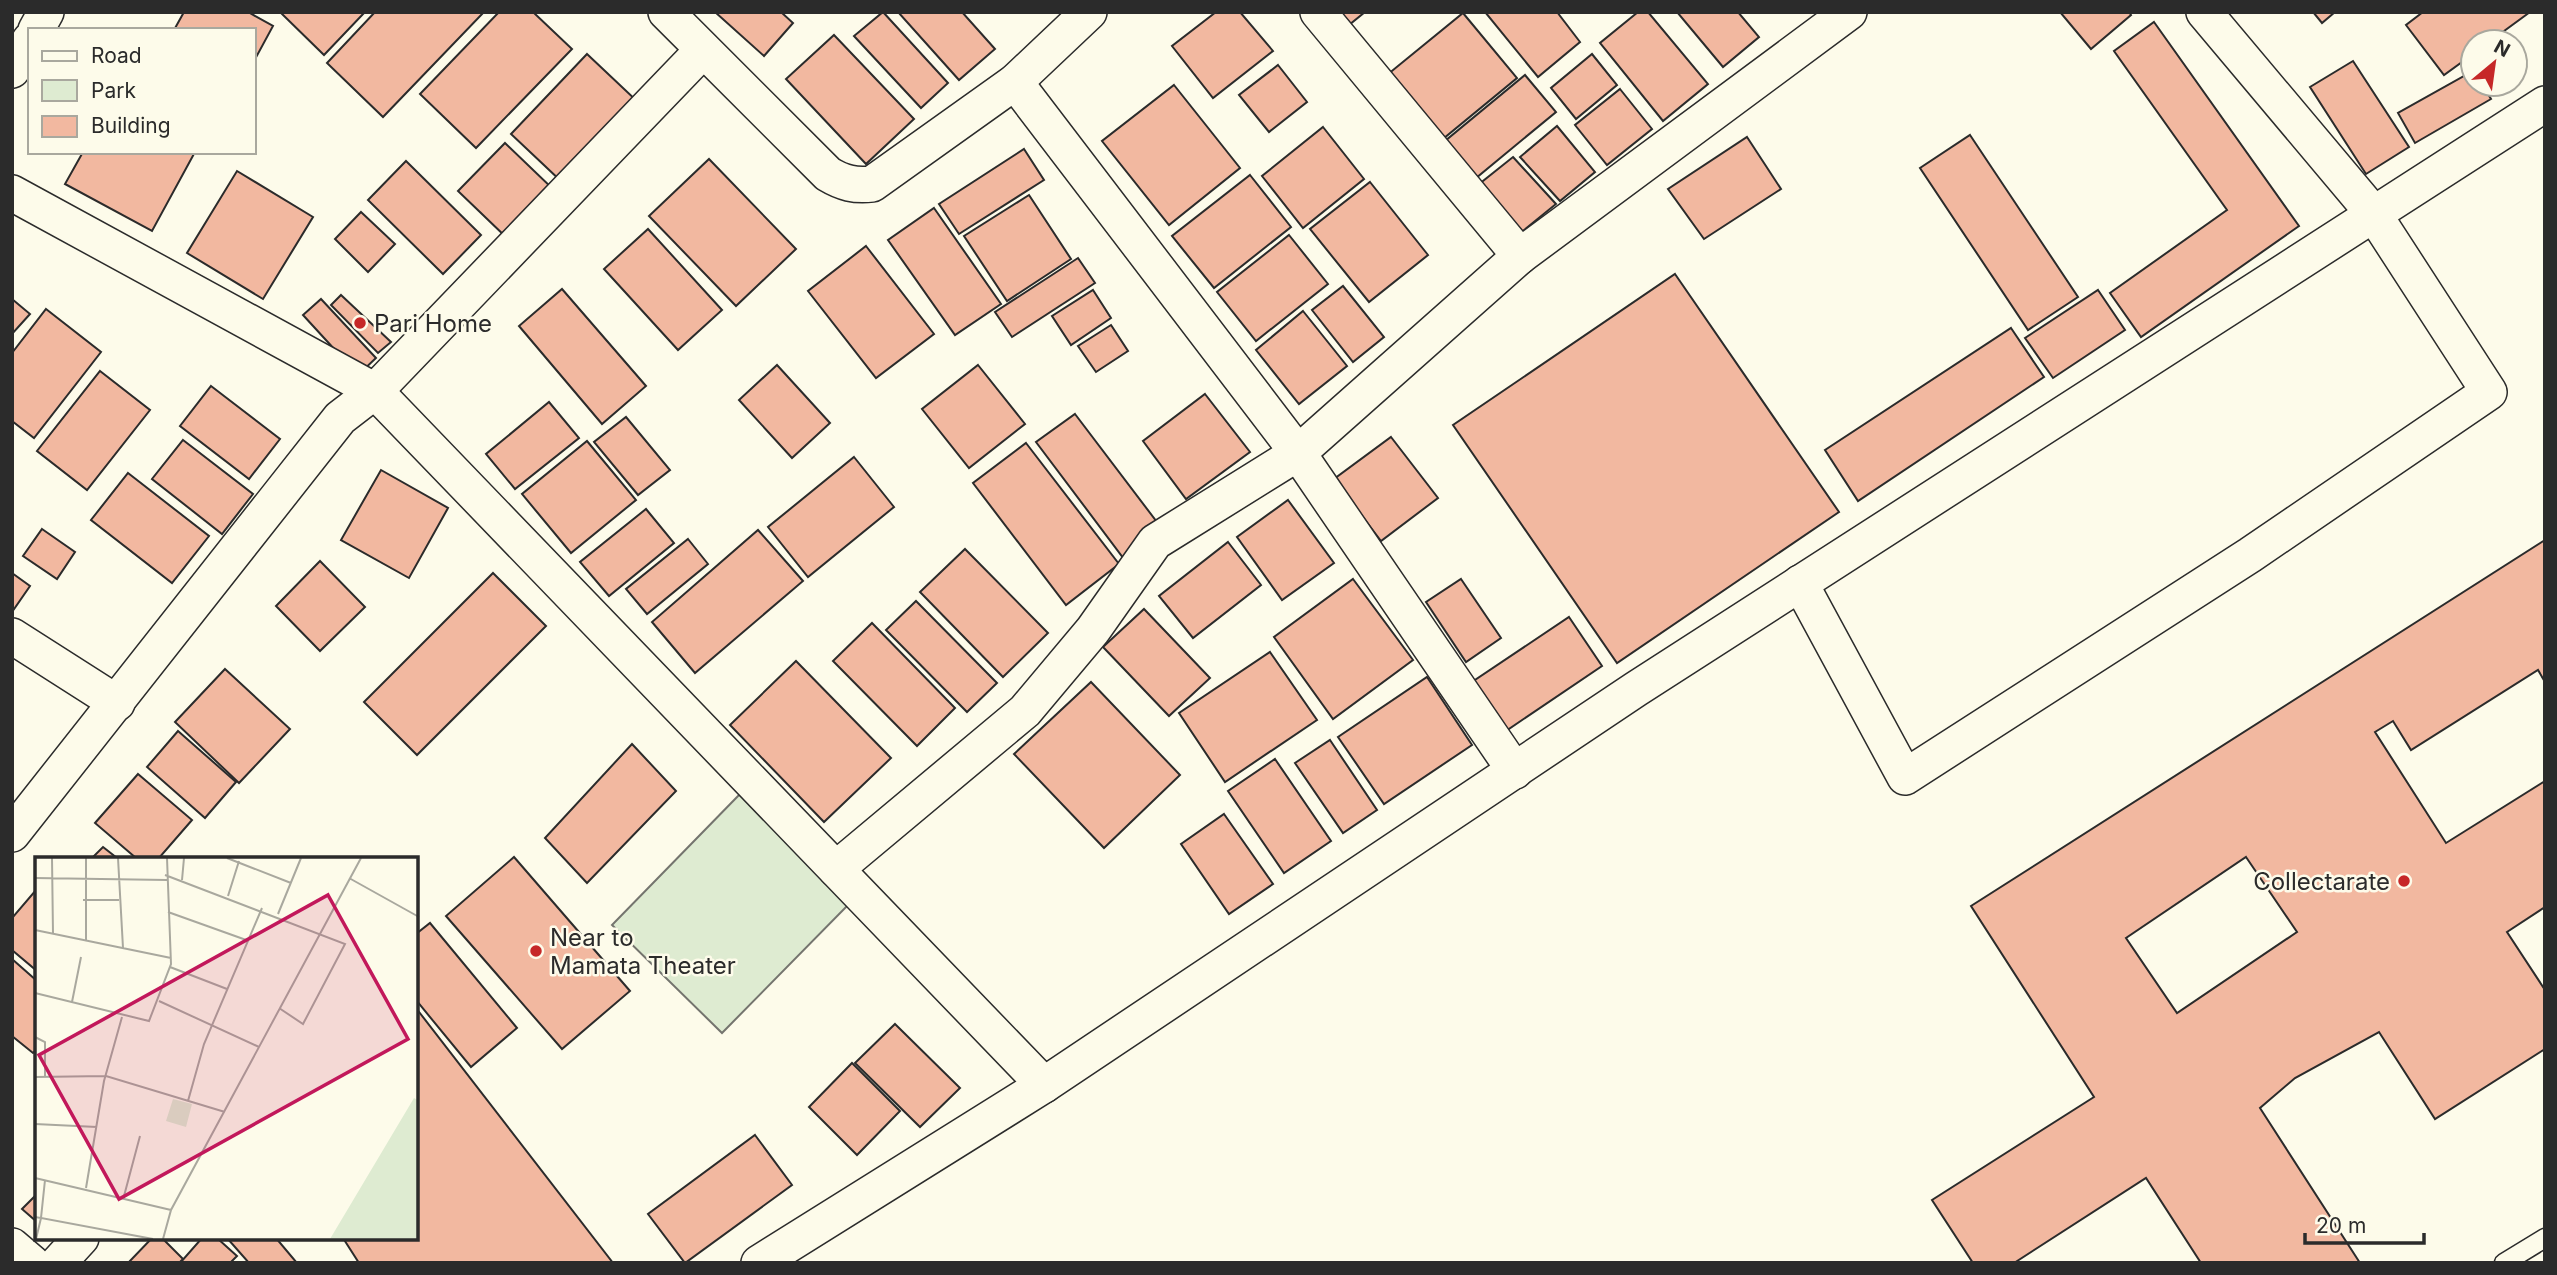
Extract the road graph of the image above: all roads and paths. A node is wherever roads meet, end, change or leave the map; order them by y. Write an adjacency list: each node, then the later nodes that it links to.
1 (47, 12): 7 (street)
2 (666, 12): 9 (street)
3 (1089, 12): 11 (street)
4 (1318, 12): 15 (street)
5 (2204, 12): 14 (street)
6 (1848, 13): 15 (street)
7 (37, 28)
8 (28, 43): 10 (street)
9 (704, 50): 11 (street); 16 (street)
10 (12, 70)
11 (1015, 82): 17 (street)
12 (2545, 104): 14 (street)
13 (12, 193): 16 (street)
14 (2373, 213): 18 (street); 18 (street)
15 (1520, 256): 17 (street)
16 (376, 391): 20 (street); 23 (street)
17 (1298, 453): 21 (street); 23 (street)
18 (1800, 583): 21 (street)
19 (12, 636): 20 (street)
20 (117, 703): 22 (street)
21 (1515, 771): 24 (street)
22 (12, 834)
23 (836, 869): 24 (street)
24 (1044, 1085): 30 (street)
25 (2545, 1238): 31 (lane)
26 (79, 1240): 29 (street)
27 (12, 1245): 28 (street)
28 (32, 1263)
29 (58, 1263)
30 (759, 1263)
31 (2504, 1263)

